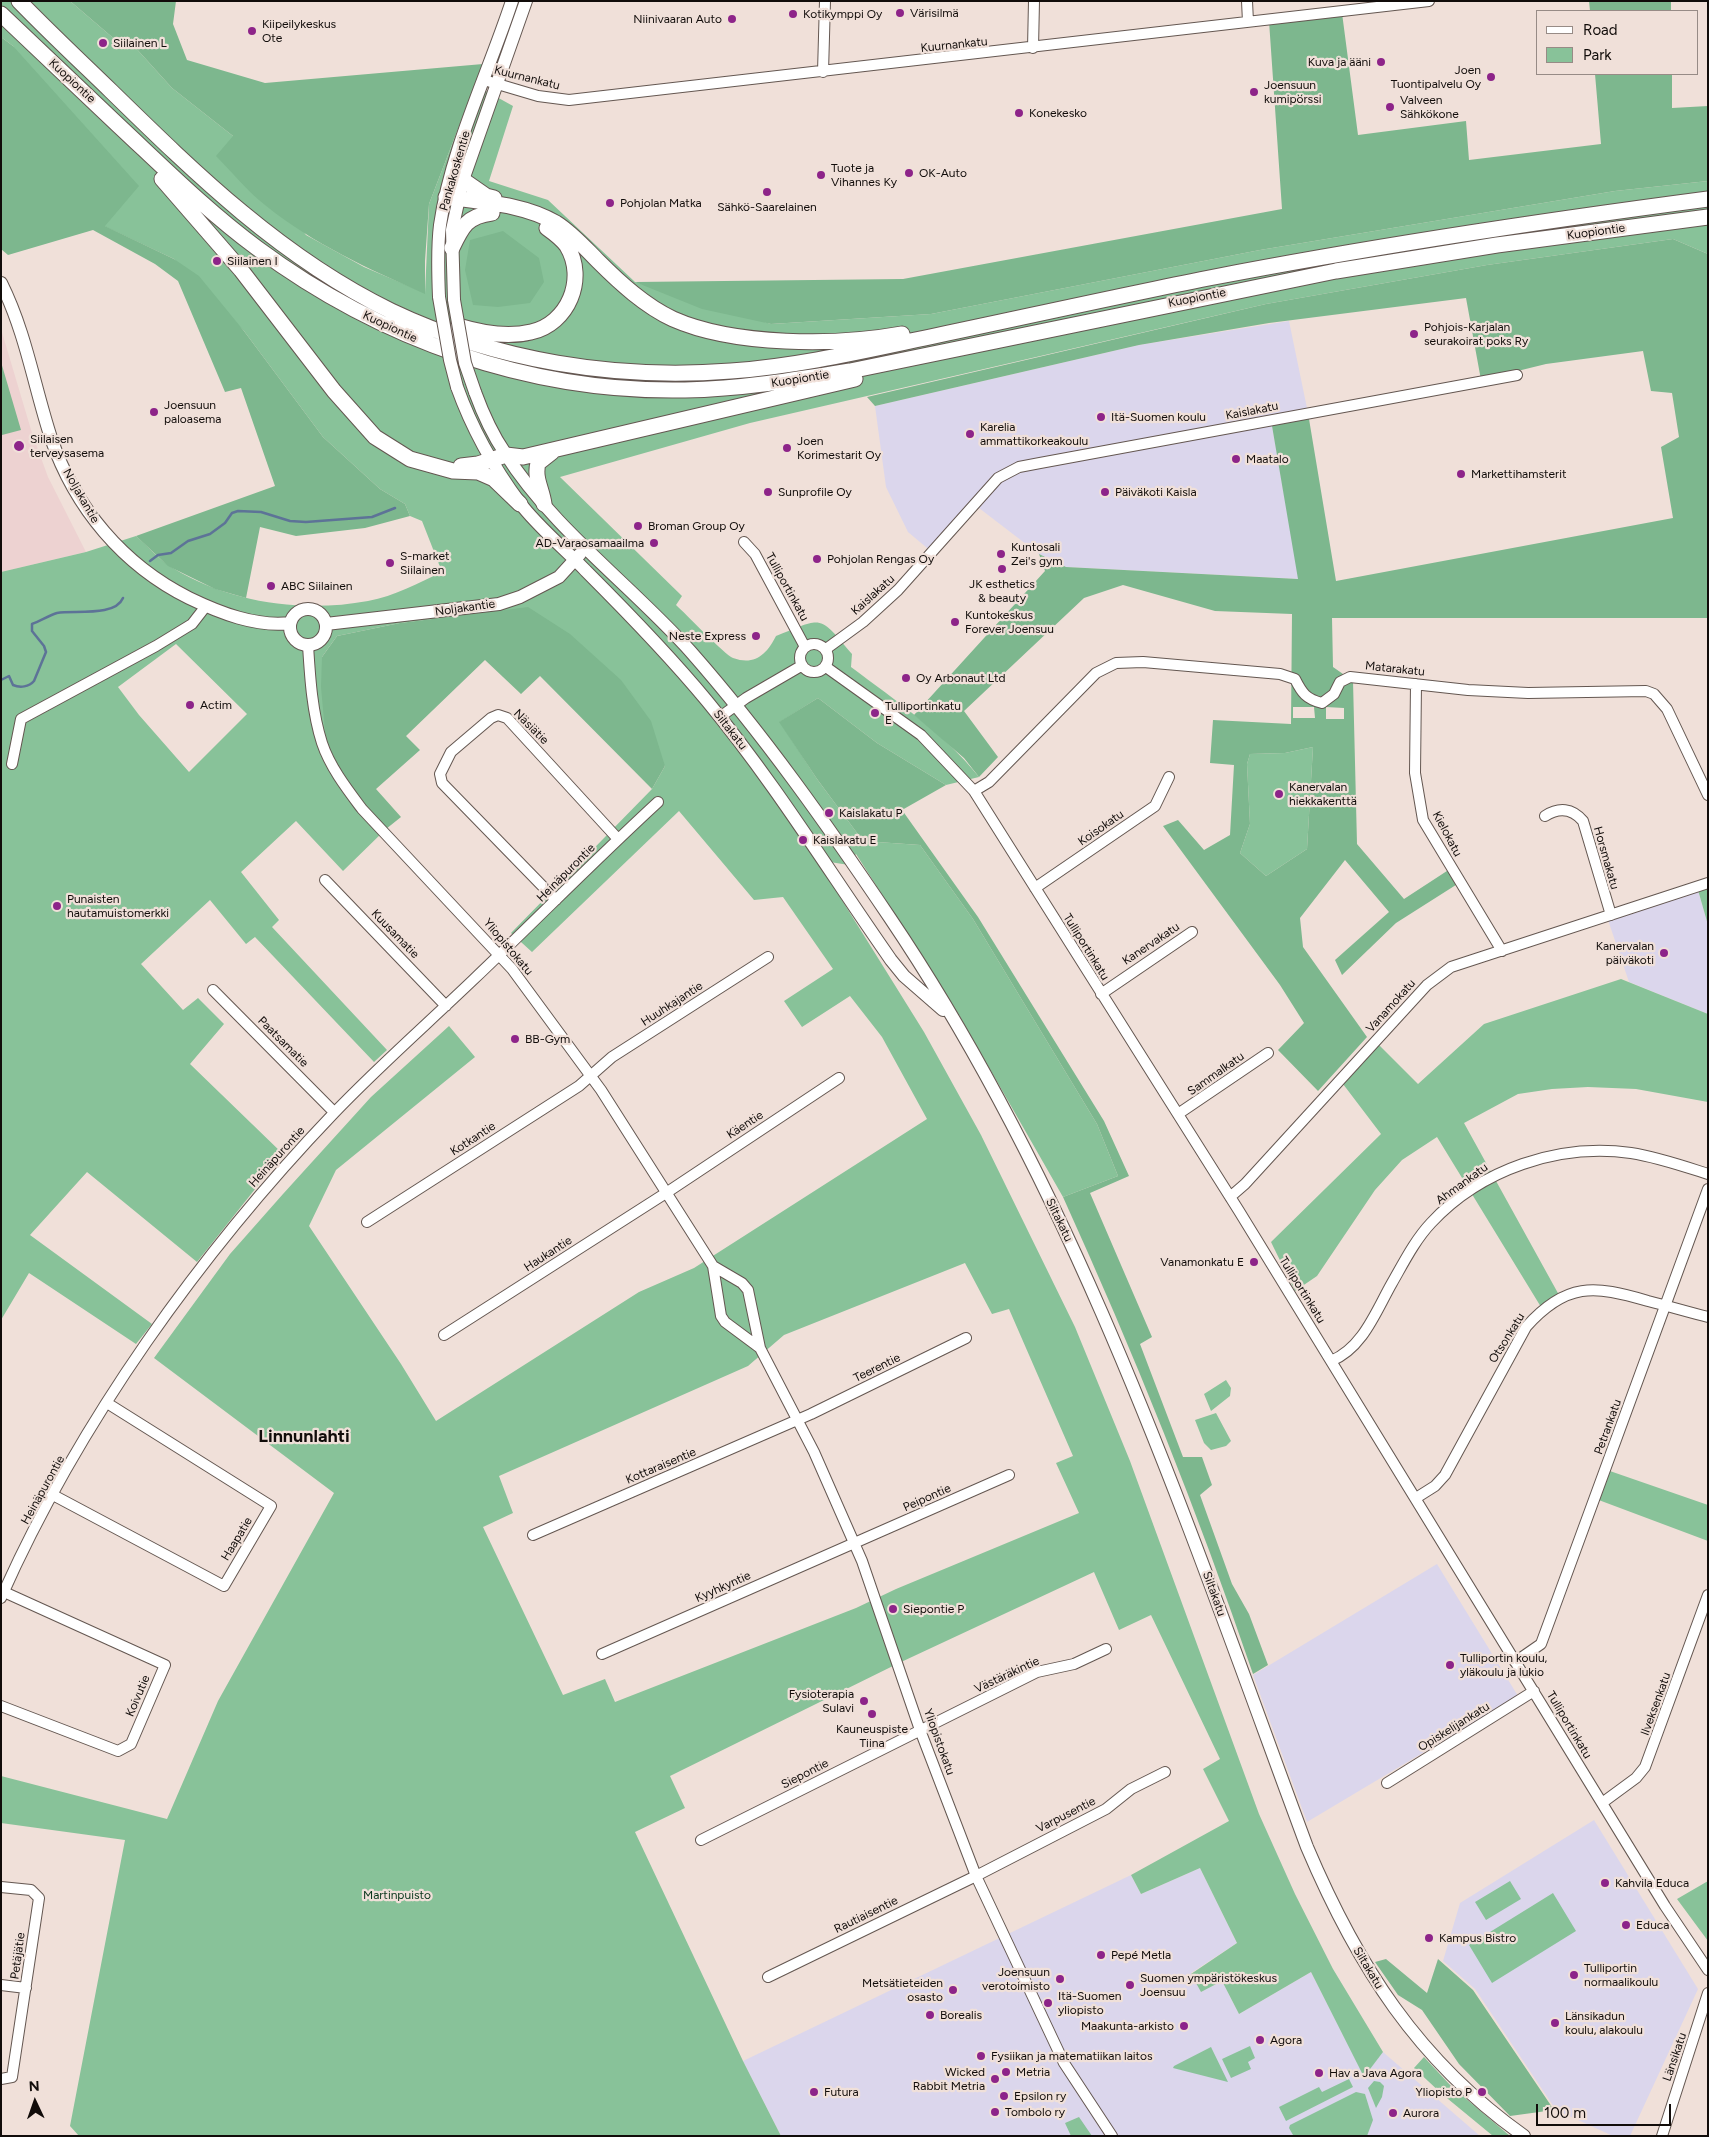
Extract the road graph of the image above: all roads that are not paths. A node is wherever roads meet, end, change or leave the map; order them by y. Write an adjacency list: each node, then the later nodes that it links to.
1 (19, 1): 23 (highway, Kuopiontie)
2 (512, 1): 12 (main road, Pankakoskentie)
3 (526, 1): 13 (main road, Pankakoskentie)
4 (825, 1): 11 (street)
5 (1034, 1): 10 (street)
6 (1247, 1): 9 (street)
7 (1430, 1): 9 (street, Kuurnankatu)
8 (1, 14): 14 (highway, Kuopiontie)
9 (1248, 22): 10 (street, Kuurnankatu)
10 (1033, 48): 11 (street, Kuurnankatu)
11 (823, 72): 13 (street, Kuurnankatu)
12 (484, 80): 13 (street, Kuurnankatu); 17 (main road, Pankakoskentie)
13 (497, 84): 15 (main road, Pankakoskentie)
14 (154, 160): 25 (highway, Kuopiontie); 30 (highway)
15 (463, 180): 17 (main road, Pankakoskentie); 18 (highway)
16 (1708, 199): 24 (highway, Kuopiontie)
17 (451, 202): 18 (highway); 19 (highway); 21 (main road, Pankakoskentie); 29 (main road, Pankakoskentie, bridge)
18 (515, 208): 24 (highway)
19 (492, 213): 21 (highway); 23 (highway)
20 (1708, 216): 25 (highway, Kuopiontie)
21 (452, 248): 28 (main road, Pankakoskentie, bridge)
22 (1, 283): 36 (main road, Noljakantie)
23 (392, 311): 24 (highway, Kuopiontie)
24 (967, 329)
25 (907, 359): 27 (highway)
26 (1517, 375): 41 (street, Kaislakatu)
27 (560, 448): 28 (highway); 32 (highway)
28 (506, 455): 29 (highway); 32 (main road, Siltakatu)
29 (490, 458): 30 (highway); 31 (main road, Siltakatu)
30 (442, 467): 31 (highway)
31 (520, 504): 35 (main road, Siltakatu)
32 (544, 504): 34 (main road, Siltakatu)
33 (744, 542): 40 (street, Tulliportinkatu)
34 (586, 546): 35 (main road, Noljakantie); 45 (main road, Siltakatu)
35 (575, 560): 38 (main road, Noljakantie); 46 (main road, Siltakatu)
36 (206, 606): 37 (main road, Noljakantie); 47 (street)
37 (290, 623): 38 (main road); 39 (main road)
38 (326, 624): 39 (main road)
39 (308, 645): 61 (street, Yliopistokatu)
40 (805, 646): 41 (street); 42 (street)
41 (826, 649): 43 (street)
42 (801, 666): 43 (street); 45 (street)
43 (826, 667): 49 (street, Tulliportinkatu)
44 (1416, 684): 49 (street, Matarakatu); 50 (street, Matarakatu); 60 (street, Kielokatu)
45 (736, 705): 46 (street); 66 (main road, Siltakatu)
46 (720, 717): 66 (main road, Siltakatu)
47 (12, 764)
48 (1169, 777): 56 (street, Koisokatu)
49 (974, 791): 56 (street, Tulliportinkatu)
50 (1708, 795)
51 (658, 802): 53 (street, Heinäpurontie)
52 (1545, 816): 58 (street, Horsmakatu)
53 (618, 839): 57 (street, Heinäpurontie); 57 (street, Näsiätie)
54 (325, 880): 65 (street, Kuusamatie)
55 (1708, 883): 58 (street, Vanamokatu)
56 (1035, 888): 64 (street, Tulliportinkatu)
57 (556, 900): 61 (street, Heinäpurontie)
58 (1611, 915): 60 (street, Vanamokatu)
59 (1192, 932): 64 (street, Kanervakatu)
60 (1502, 951): 75 (street, Vanamokatu)
61 (499, 954): 65 (street, Heinäpurontie); 68 (street, Yliopistokatu)
62 (768, 957): 68 (street, Huuhkajantie)
63 (213, 990): 70 (street, Paatsamatie)
64 (1101, 994): 71 (street, Tulliportinkatu)
65 (446, 1006): 70 (street, Heinäpurontie)
66 (951, 1016): 113 (main road, Siltakatu)
67 (1268, 1053): 71 (street, Sammalkatu)
68 (591, 1076): 74 (street, Yliopistokatu); 76 (street, Kotkantie)
69 (839, 1078): 74 (street, Käentie)
70 (334, 1112): 84 (street, Heinäpurontie)
71 (1178, 1114): 75 (street, Tulliportinkatu)
72 (1708, 1174): 83 (street, Ahmankatu)
73 (1708, 1189): 78 (street, Petrankatu)
74 (666, 1193): 77 (street, Yliopistokatu); 80 (street, Haukantie)
75 (1230, 1197): 83 (street, Tulliportinkatu)
76 (367, 1222)
77 (713, 1266): 82 (street, Yliopistokatu); 82 (street, Yliopistokatu)
78 (1666, 1306): 79 (street, Otsonkatu); 88 (street, Otsonkatu); 95 (street, Petrankatu)
79 (1708, 1317)
80 (444, 1335)
81 (966, 1338): 85 (street, Teerentie)
82 (760, 1348): 85 (street, Yliopistokatu)
83 (1331, 1361): 88 (street, Tulliportinkatu)
84 (107, 1403): 87 (street, Heinäpurontie); 87 (street, Haapatie)
85 (798, 1419): 89 (street, Kottaraisentie); 90 (street, Yliopistokatu)
86 (1009, 1476): 90 (street, Peipontie)
87 (53, 1495): 91 (street, Heinäpurontie)
88 (1416, 1498): 95 (street, Tulliportinkatu)
89 (533, 1535)
90 (855, 1544): 94 (street, Kyyhkyntie); 98 (street, Yliopistokatu)
91 (2, 1595): 97 (street, Koivutie)
92 (1708, 1595): 101 (street, Ilveksenkatu)
93 (1106, 1649): 98 (street, Västäräkintie)
94 (602, 1654)
95 (1515, 1662): 96 (street, Tulliportinkatu)
96 (1534, 1691): 100 (street, Opiskelijankatu); 101 (street, Tulliportinkatu)
97 (1, 1706)
98 (920, 1730): 102 (street, Siepontie); 103 (street, Yliopistokatu)
99 (1165, 1772): 103 (street, Varpusentie)
100 (1387, 1784)
101 (1602, 1803): 105 (street, Tulliportinkatu)
102 (701, 1840)
103 (976, 1876): 106 (street, Rautiaisentie); 112 (street, Yliopistokatu)
104 (1, 1887): 108 (street, Petäjätie)
105 (1708, 1970)
106 (768, 1977)
107 (1, 1984): 108 (street)
108 (26, 1988): 110 (street, Petäjätie)
109 (1708, 1993): 111 (street, Länsikatu)
110 (1, 2079)
111 (1661, 2133)
112 (1112, 2136)
113 (1524, 2136)

